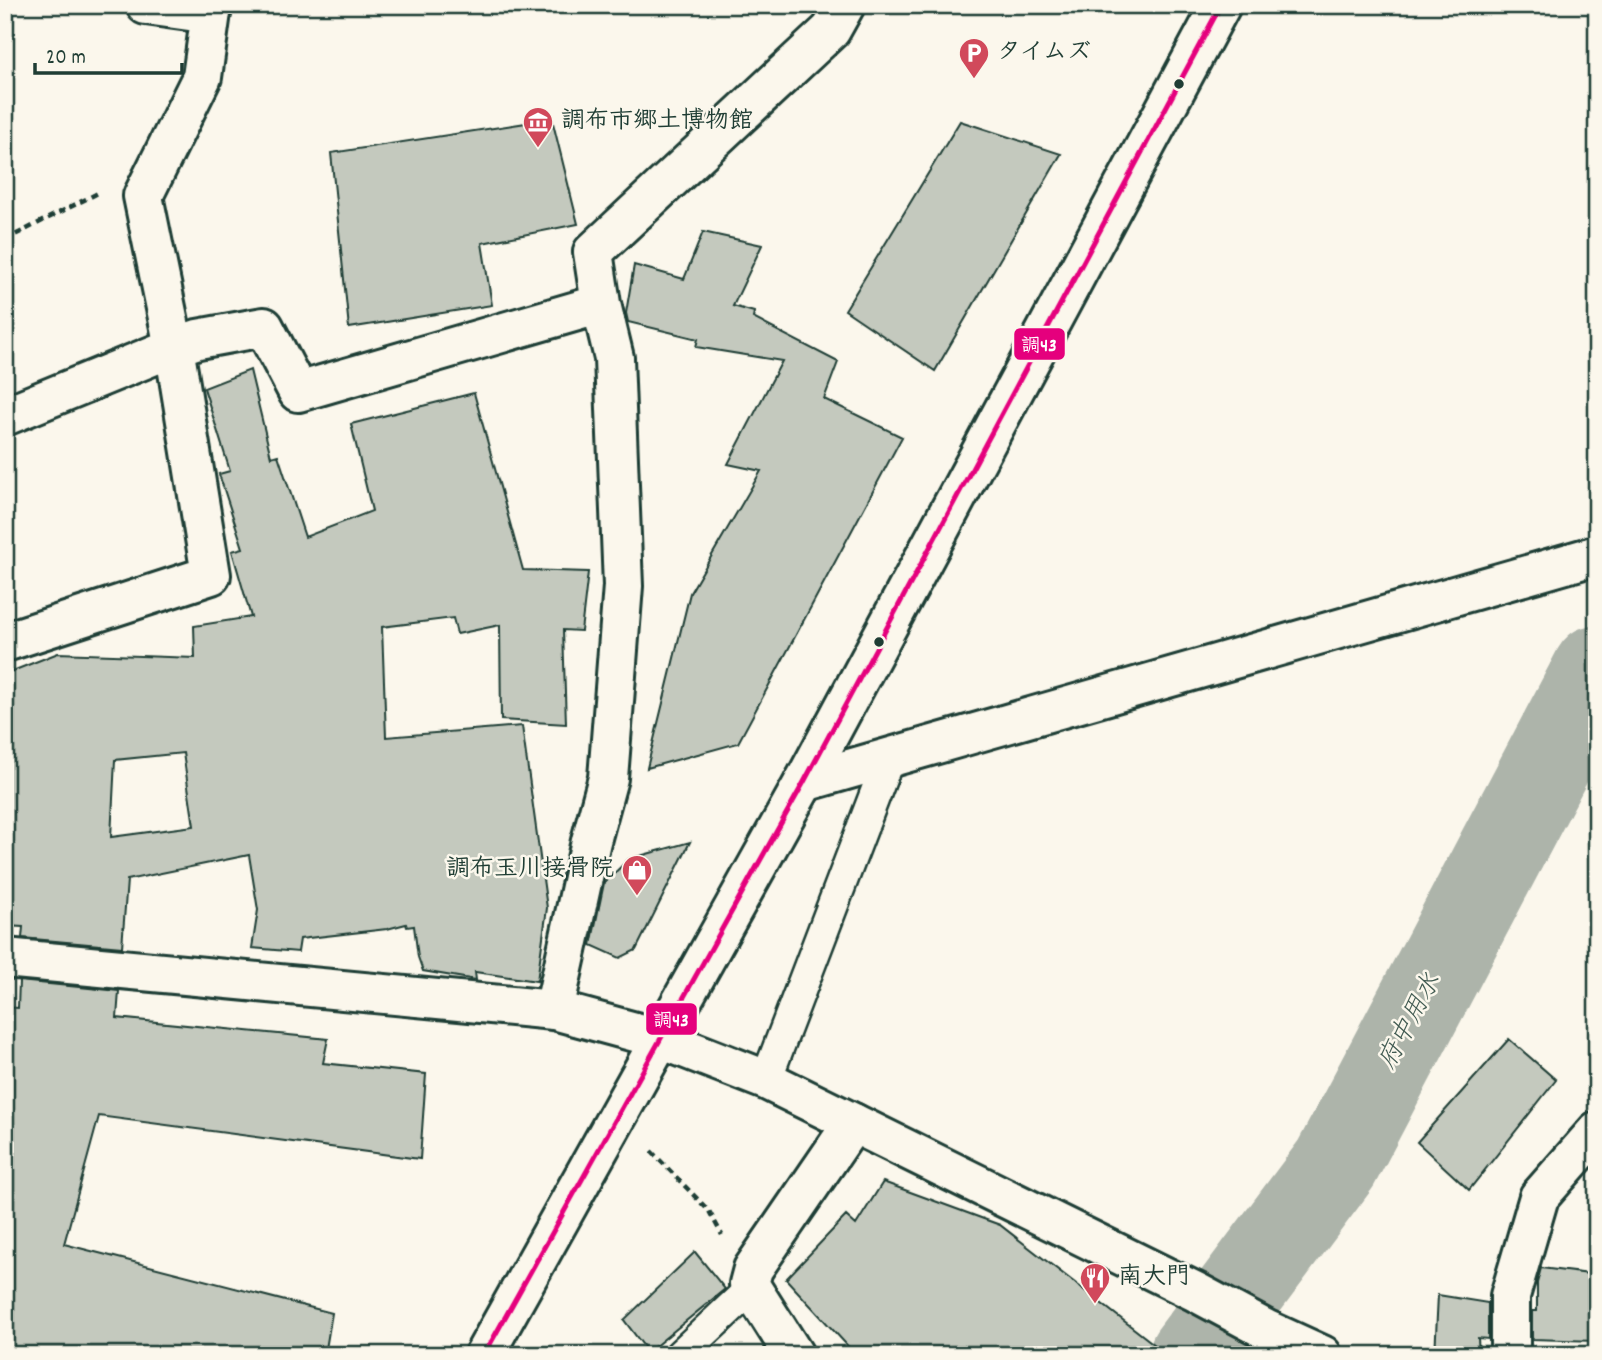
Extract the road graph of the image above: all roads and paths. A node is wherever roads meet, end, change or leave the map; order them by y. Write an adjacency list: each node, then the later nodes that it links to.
1 (146, 5): 4 (street)
2 (845, 5): 7 (street)
3 (1221, 5): 13 (street)
4 (211, 10): 5 (street)
5 (155, 172): 6 (path); 8 (street)
6 (5, 240)
7 (601, 304): 8 (street); 15 (street)
8 (174, 346): 9 (street); 11 (street)
9 (5, 416)
10 (1597, 555): 12 (street)
11 (5, 642)
12 (889, 758): 13 (street); 17 (lane)
13 (804, 782): 16 (street)
14 (5, 958): 15 (street)
15 (554, 1010): 16 (street)
16 (661, 1038): 17 (street); 22 (street)
17 (766, 1080): 18 (street)
18 (853, 1123): 21 (street); 25 (street)
19 (1597, 1130): 26 (street)
20 (651, 1151): 21 (path)
21 (749, 1284): 23 (lane); 24 (street)
22 (484, 1355)
23 (680, 1355)
24 (794, 1355)
25 (1322, 1355)
26 (1510, 1355)

